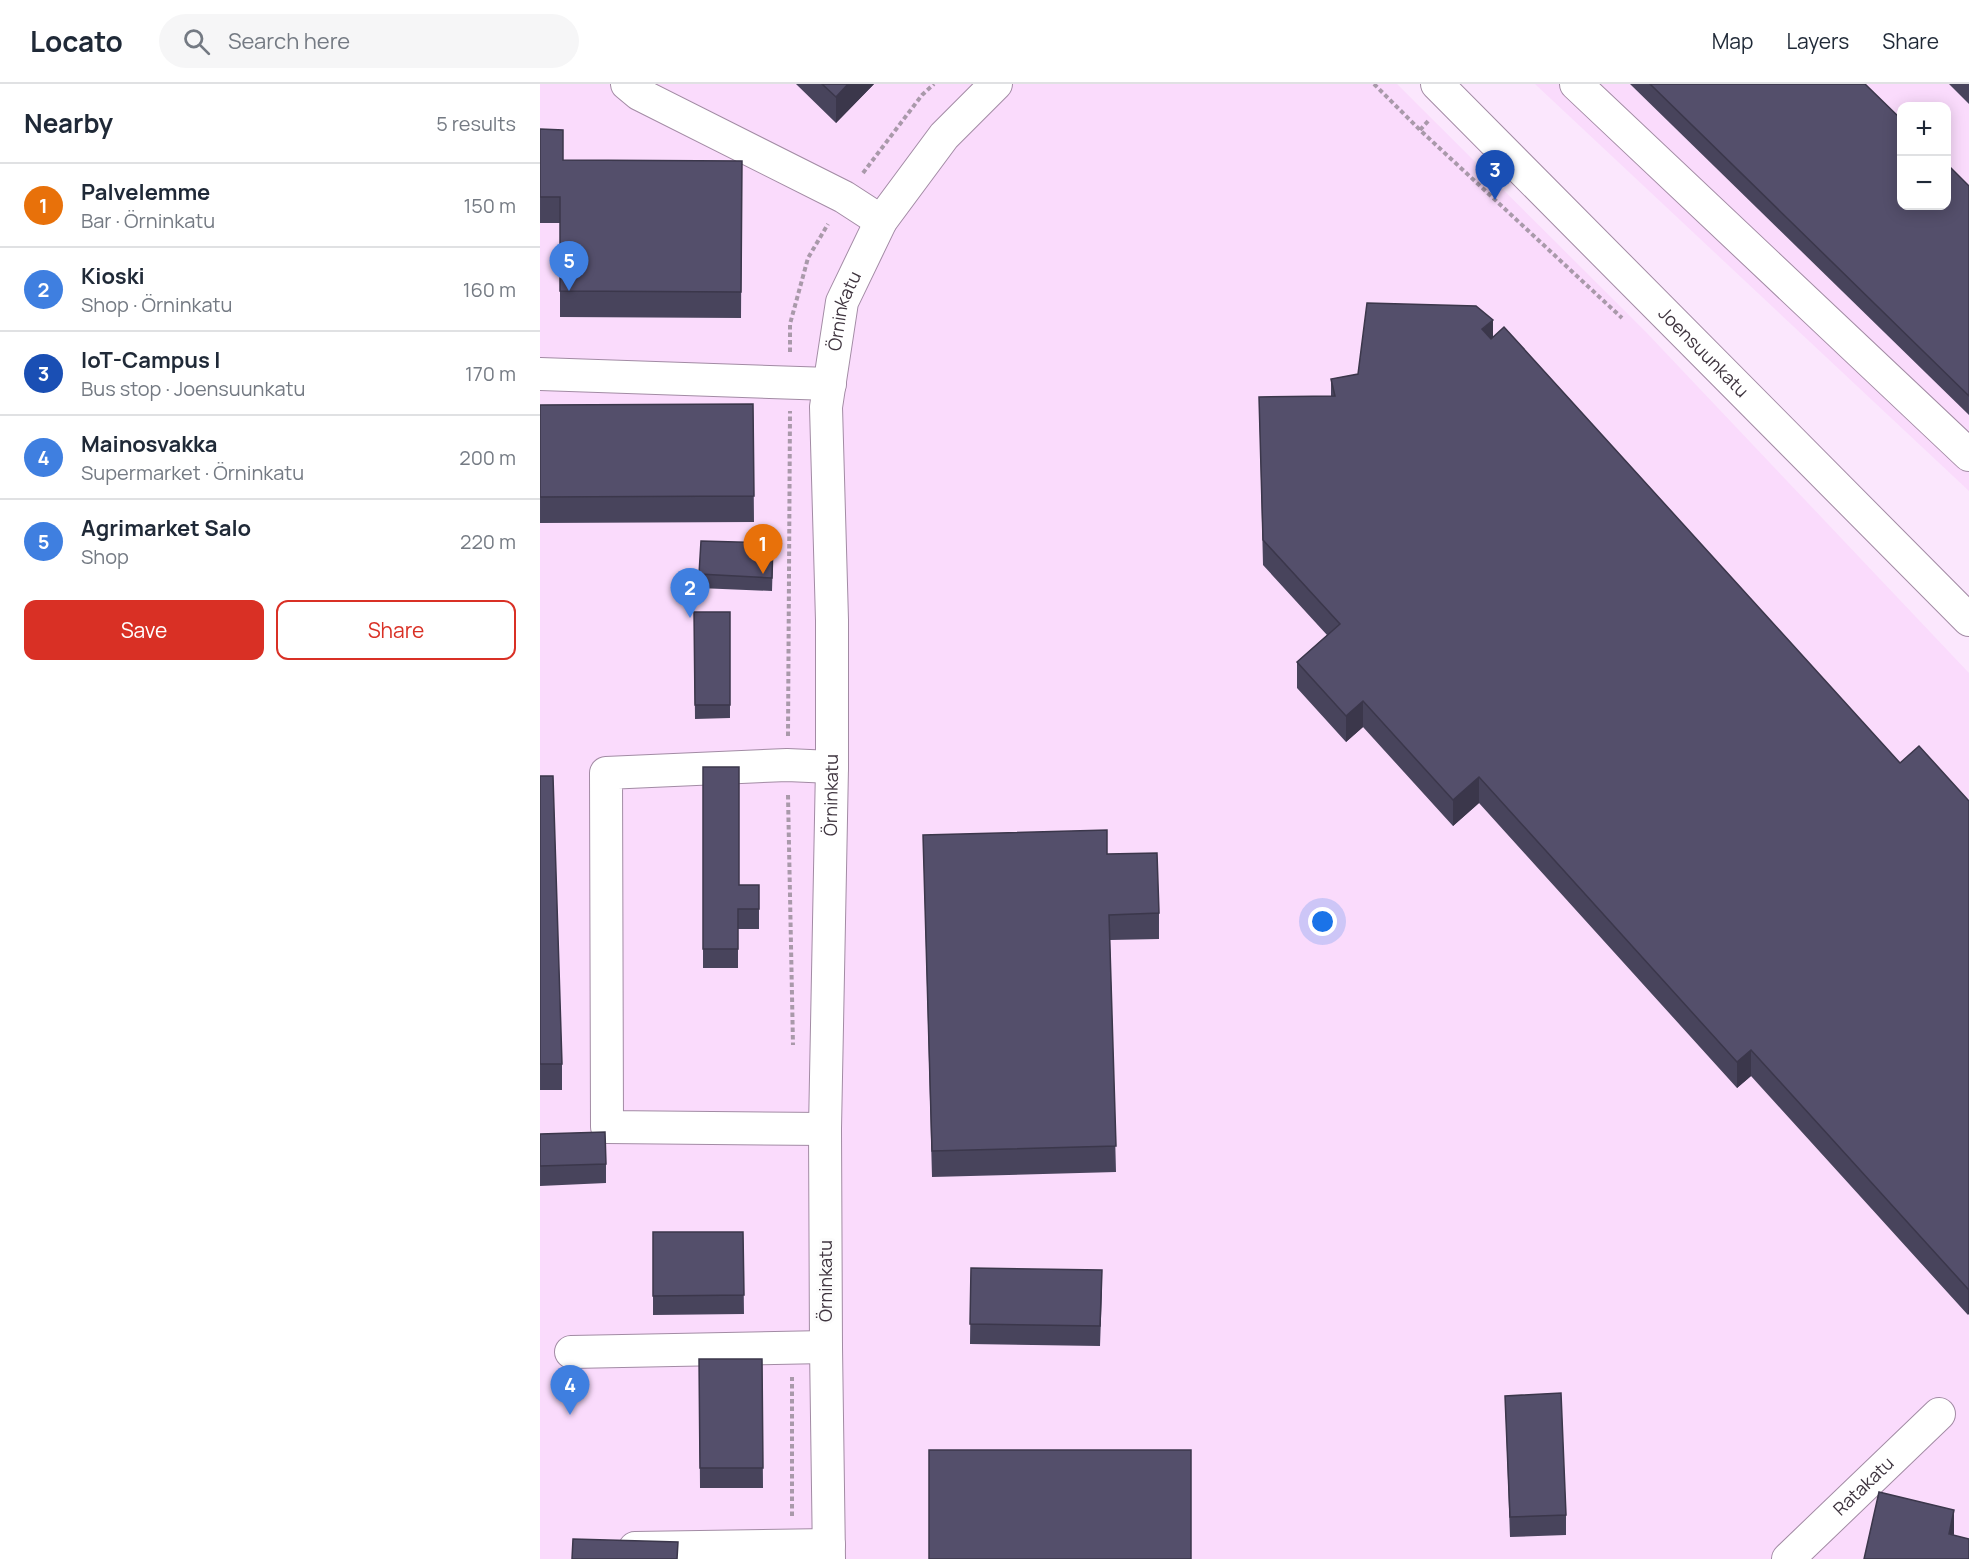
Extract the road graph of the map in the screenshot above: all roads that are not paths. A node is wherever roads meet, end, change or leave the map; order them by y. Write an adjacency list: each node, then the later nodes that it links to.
1 (627, 84): 5 (street)
2 (996, 84): 5 (street, Örninkatu)
3 (1437, 84): 9 (street, Joensuunkatu)
4 (1576, 84): 8 (street)
5 (880, 220): 7 (street, Örninkatu)
6 (540, 374): 7 (street)
7 (830, 384): 10 (street, Örninkatu)
8 (1969, 455)
9 (1969, 620)
10 (831, 767): 11 (street, Örninkatu); 11 (street)
11 (825, 1129): 12 (street, Örninkatu)
12 (826, 1347): 13 (street); 16 (street, Örninkatu)
13 (571, 1352)
14 (1939, 1414): 17 (street, Ratakatu)
15 (607, 1549): 16 (street)
16 (829, 1552)
17 (1788, 1559)

